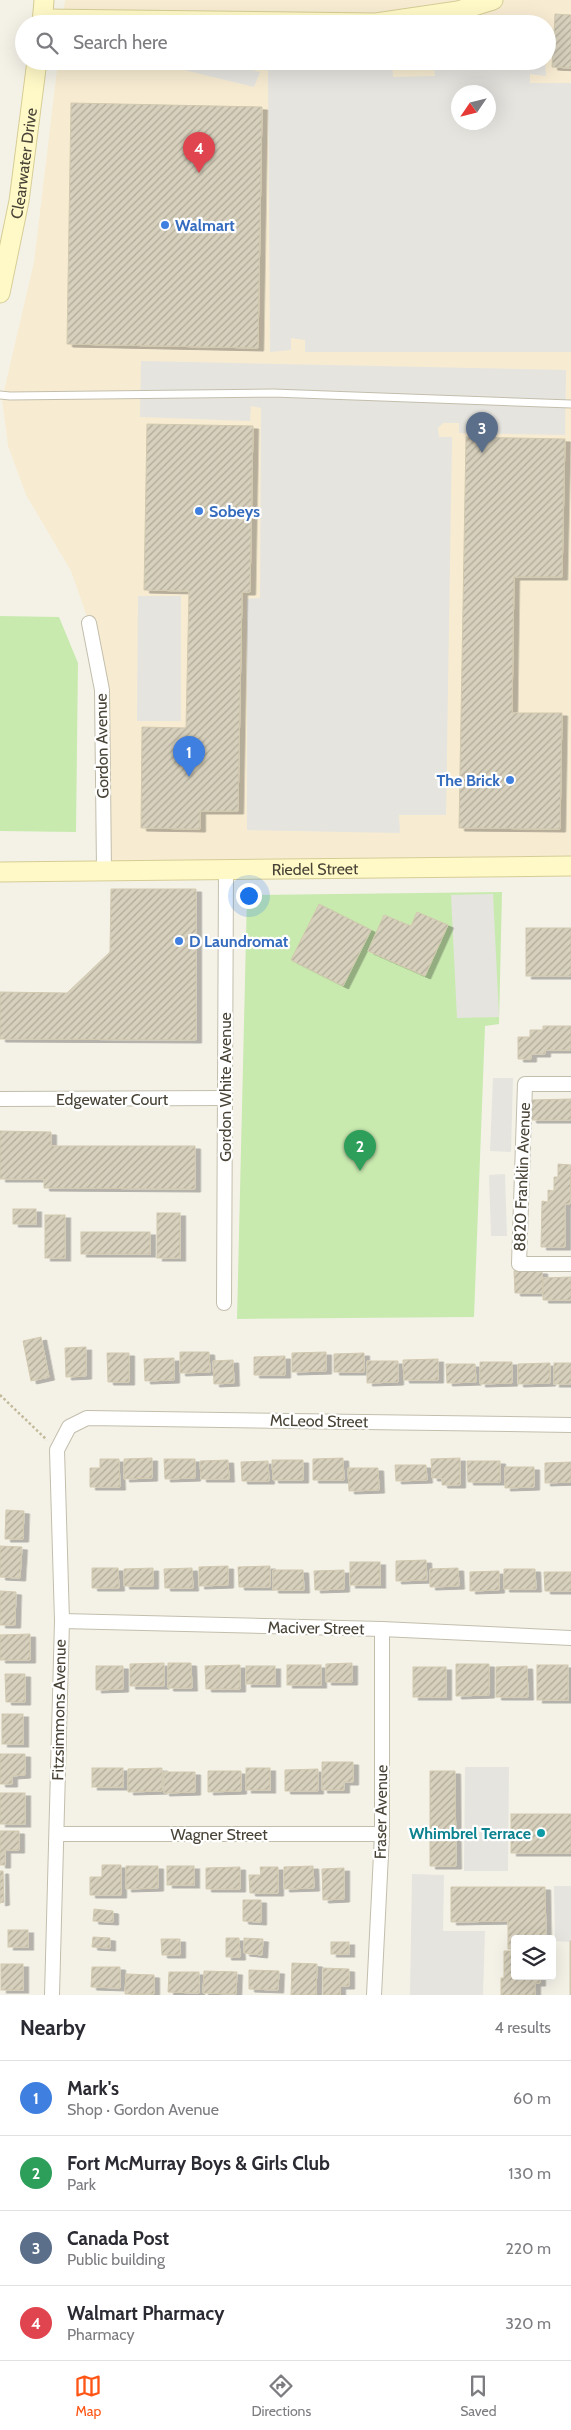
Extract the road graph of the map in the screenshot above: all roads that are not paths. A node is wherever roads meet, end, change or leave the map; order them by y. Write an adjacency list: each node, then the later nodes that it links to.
1 (493, 0): 4 (main road)
2 (43, 14): 3 (main road)
3 (80, 15)
4 (431, 15)
5 (36, 70): 6 (main road, Clearwater Drive)
6 (0, 294)
7 (0, 394): 8 (lane)
8 (571, 404)
9 (89, 623): 11 (street, Gordon Avenue)
10 (571, 866): 12 (main road, Riedel Street)
11 (104, 870): 12 (main road, Riedel Street); 13 (main road, Riedel Street)
12 (226, 871): 15 (street, Gordon White Avenue)
13 (0, 872)
14 (571, 1084): 17 (street, 8820 Franklin Avenue)
15 (224, 1098): 16 (street, Edgewater Court); 18 (street, Gordon White Avenue)
16 (0, 1099)
17 (571, 1264)
18 (224, 1303)
19 (571, 1425): 20 (street, McLeod Street)
20 (69, 1427): 21 (street, Fitzsimmons Avenue)
21 (62, 1622): 22 (street, Maciver Street); 24 (street, Fitzsimmons Avenue)
22 (382, 1629): 23 (street, Maciver Street); 25 (street, Fraser Avenue)
23 (571, 1638)
24 (56, 1834): 25 (street, Wagner Street); 26 (street, Fitzsimmons Avenue)
25 (382, 1834): 27 (street, Fraser Avenue)
26 (52, 1995)
27 (374, 1995)

